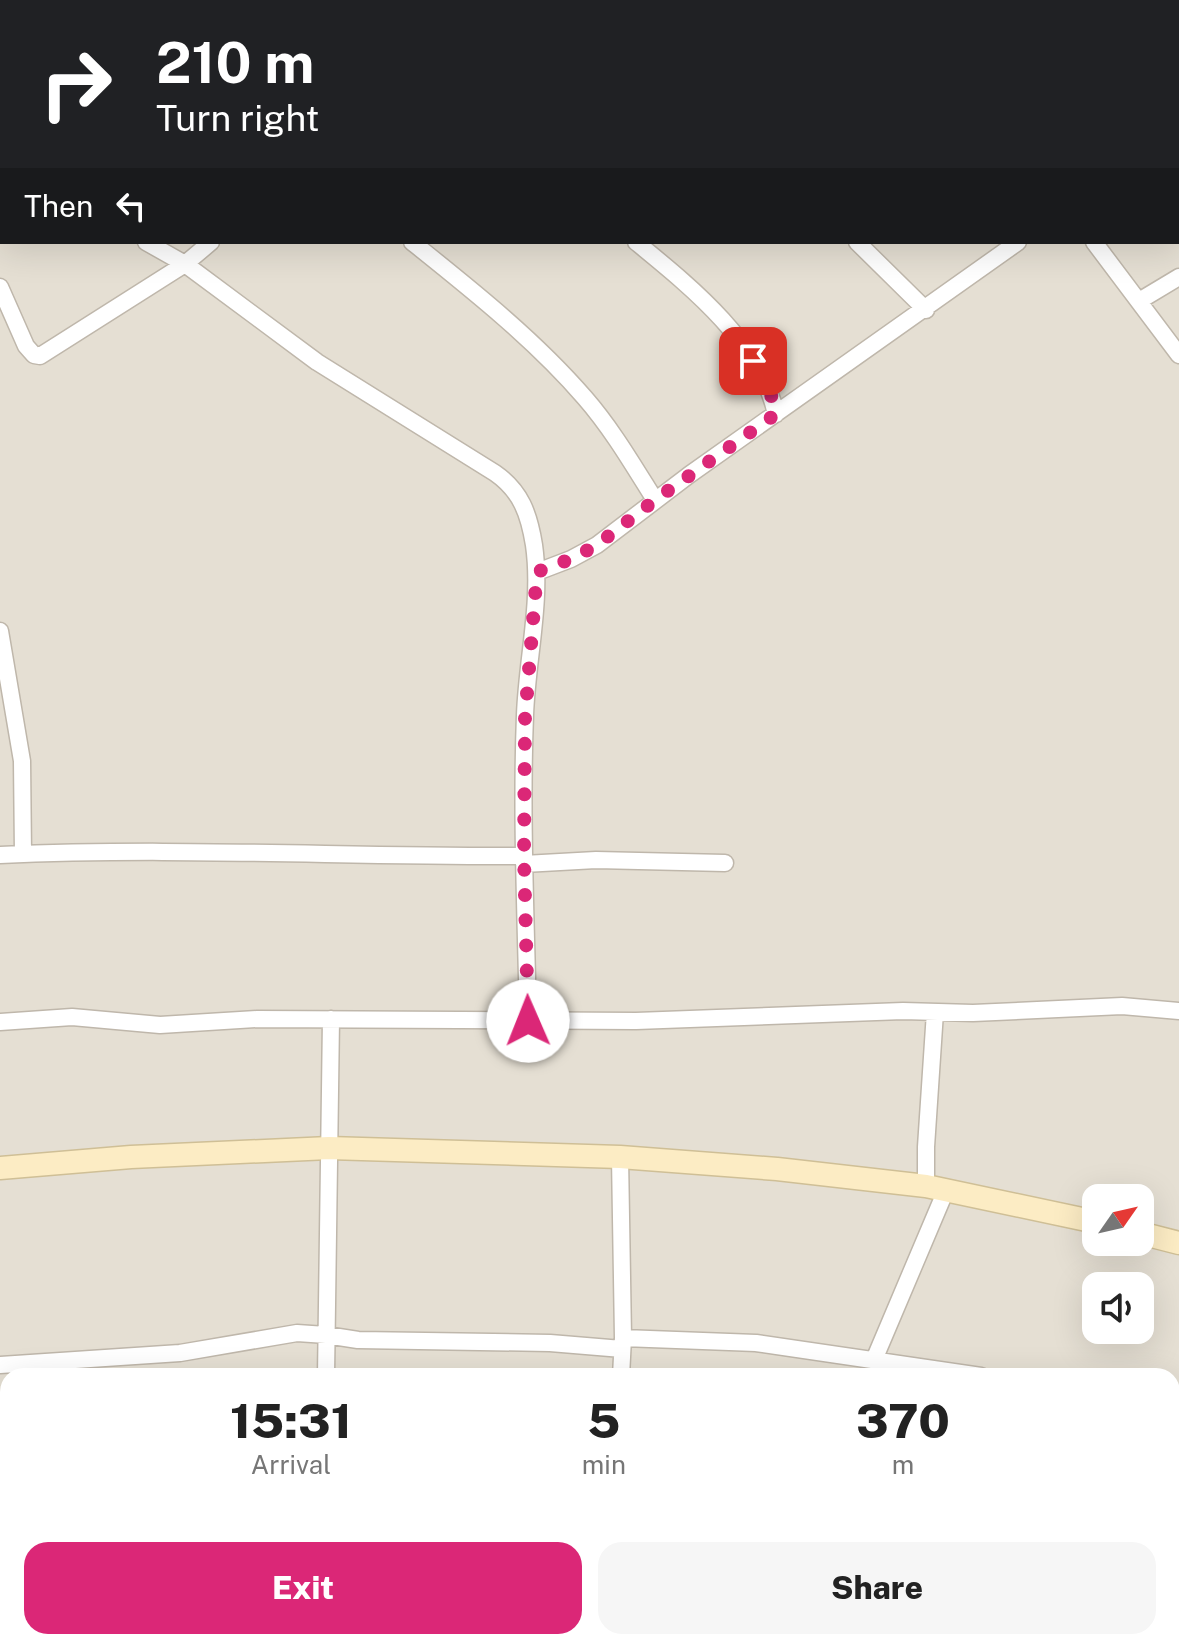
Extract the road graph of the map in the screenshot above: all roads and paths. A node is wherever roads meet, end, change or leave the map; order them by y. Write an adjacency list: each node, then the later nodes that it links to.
1 (150, 244): 8 (street)
2 (209, 244): 8 (street)
3 (414, 244): 15 (street)
4 (638, 244): 14 (street)
5 (859, 244): 12 (street)
6 (1015, 244): 12 (street)
7 (1096, 244): 11 (street)
8 (185, 264): 10 (street); 16 (street)
9 (1179, 277): 11 (street)
10 (0, 287)
11 (1139, 301): 13 (street)
12 (926, 310): 14 (street)
13 (1179, 355)
14 (776, 414): 15 (street)
15 (655, 500): 16 (street)
16 (537, 572): 20 (street)
17 (0, 631): 18 (street)
18 (23, 854): 19 (street); 20 (street)
19 (0, 855)
20 (524, 860): 21 (street); 25 (street)
21 (725, 863)
22 (1179, 1011): 23 (street)
23 (935, 1012): 25 (street); 30 (street)
24 (331, 1019): 25 (street); 26 (street); 27 (street)
25 (528, 1021)
26 (0, 1022)
27 (329, 1148): 28 (main road); 29 (main road); 34 (street)
28 (620, 1157): 30 (main road); 35 (street)
29 (0, 1168)
30 (936, 1188): 31 (main road); 36 (street)
31 (1082, 1219)
32 (1154, 1237): 33 (main road)
33 (1179, 1243)
34 (326, 1335): 35 (street); 37 (street); 38 (street)
35 (622, 1344): 36 (street); 39 (street)
36 (874, 1360): 40 (street)
37 (0, 1365)
38 (326, 1368)
39 (621, 1368)
40 (928, 1368)

